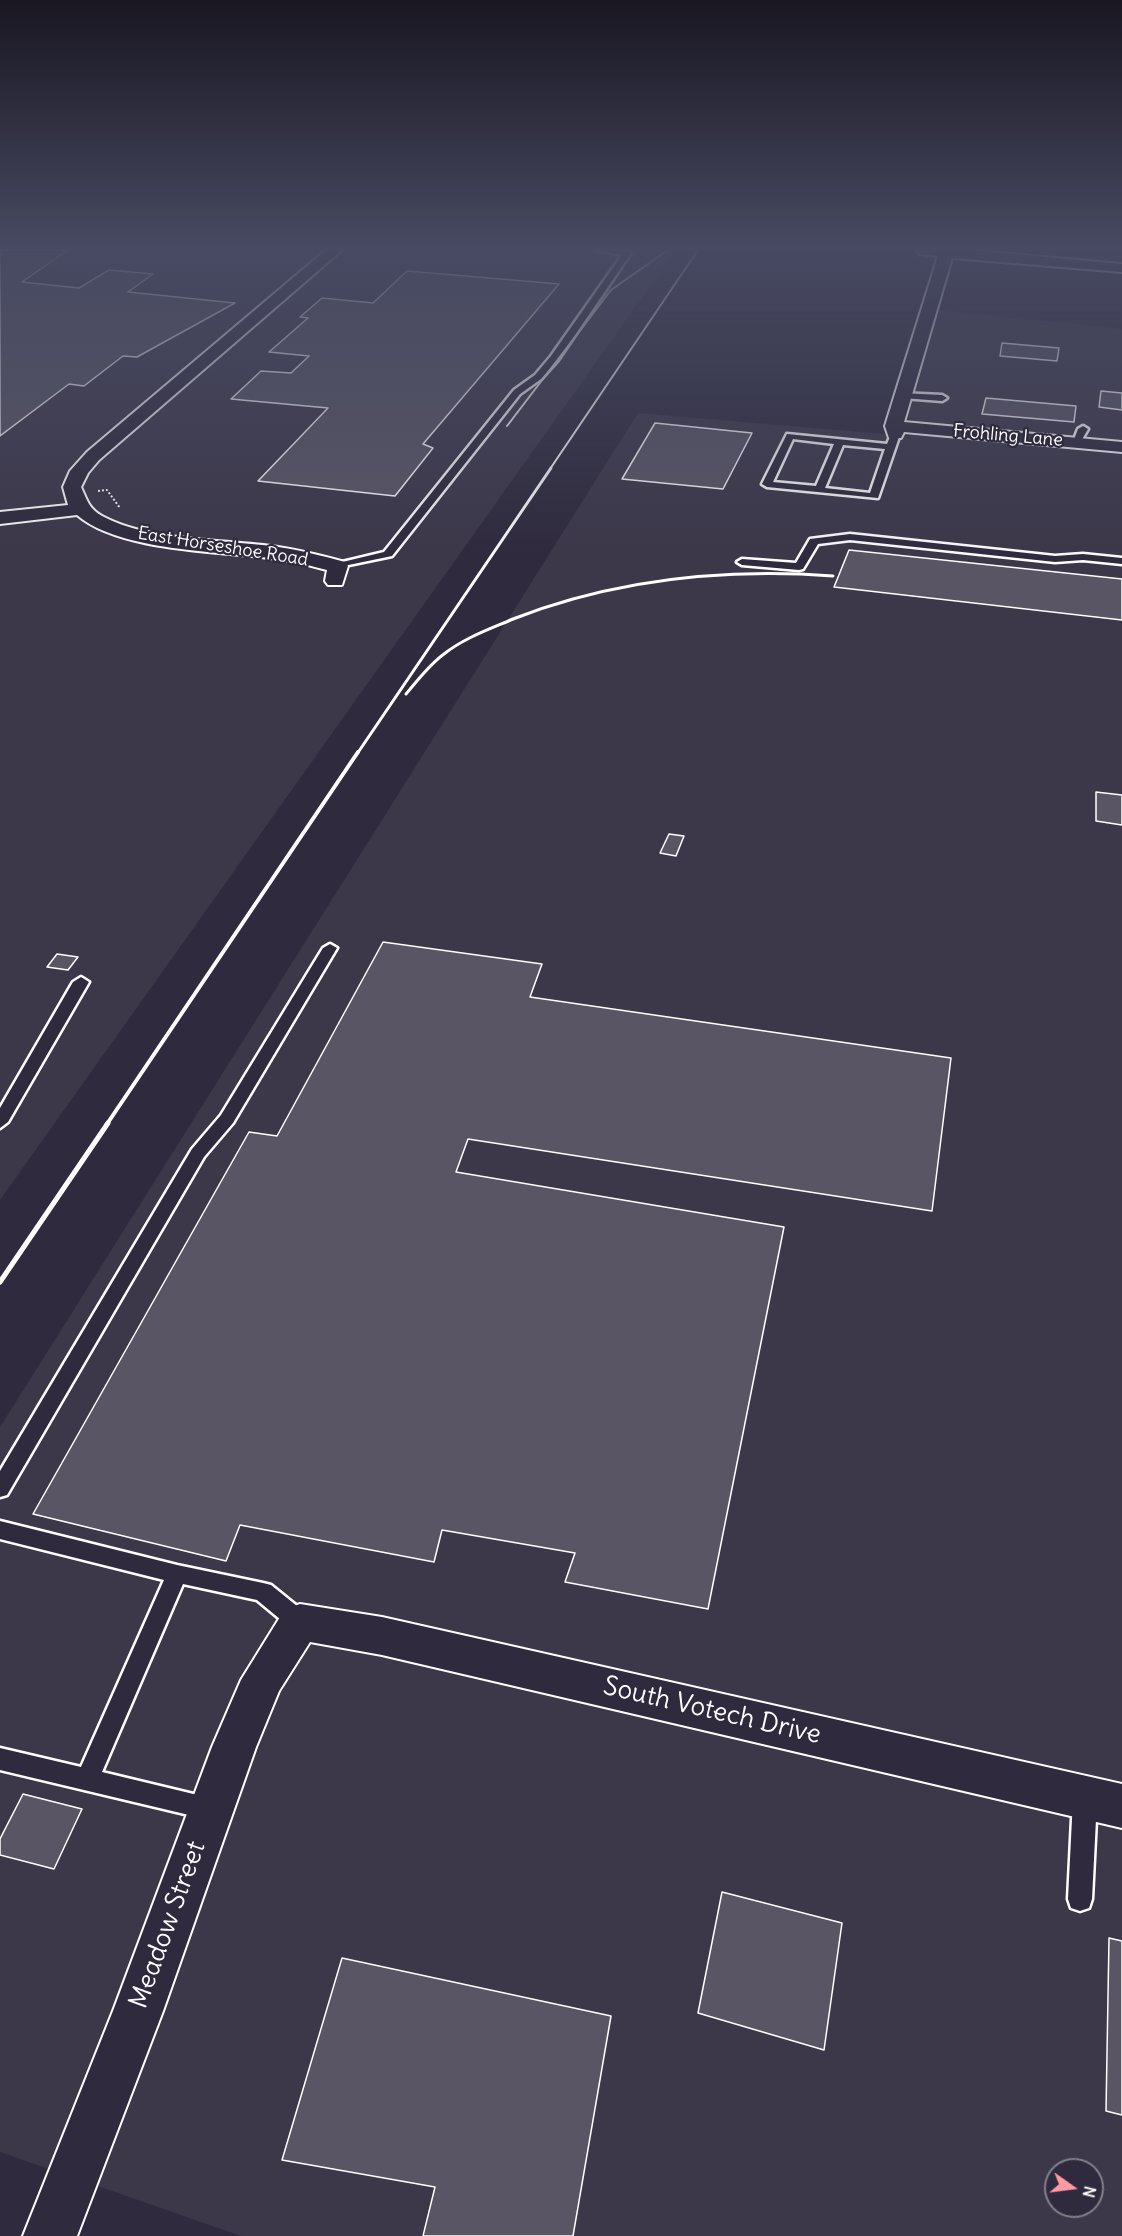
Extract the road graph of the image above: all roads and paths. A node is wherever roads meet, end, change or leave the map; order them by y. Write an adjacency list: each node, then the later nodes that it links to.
1 (212, 354): 10 (street)
2 (557, 354): 14 (lane)
3 (915, 354): 4 (street)
4 (903, 395): 5 (lane); 6 (street)
5 (942, 398)
6 (893, 436): 7 (lane); 8 (street, Frohling Lane); 9 (lane)
7 (839, 441): 9 (lane); 9 (lane)
8 (1122, 447)
9 (819, 490)
10 (81, 509): 11 (street); 14 (street, East Horseshoe Road)
11 (0, 518)
12 (1122, 561): 13 (lane)
13 (742, 562)
14 (336, 574)
15 (330, 948): 18 (lane)
16 (81, 982): 17 (lane)
17 (0, 1122)
18 (0, 1489)
19 (0, 1530): 20 (lane)
20 (177, 1574): 21 (lane); 23 (lane)
21 (300, 1622): 24 (street, South Votech Drive); 25 (street, Meadow Street)
22 (0, 1759): 23 (lane)
23 (87, 1780): 25 (lane)
24 (1103, 1802): 26 (lane)
25 (210, 1809): 27 (street, Meadow Street)
26 (1080, 1899)
27 (50, 2236)

